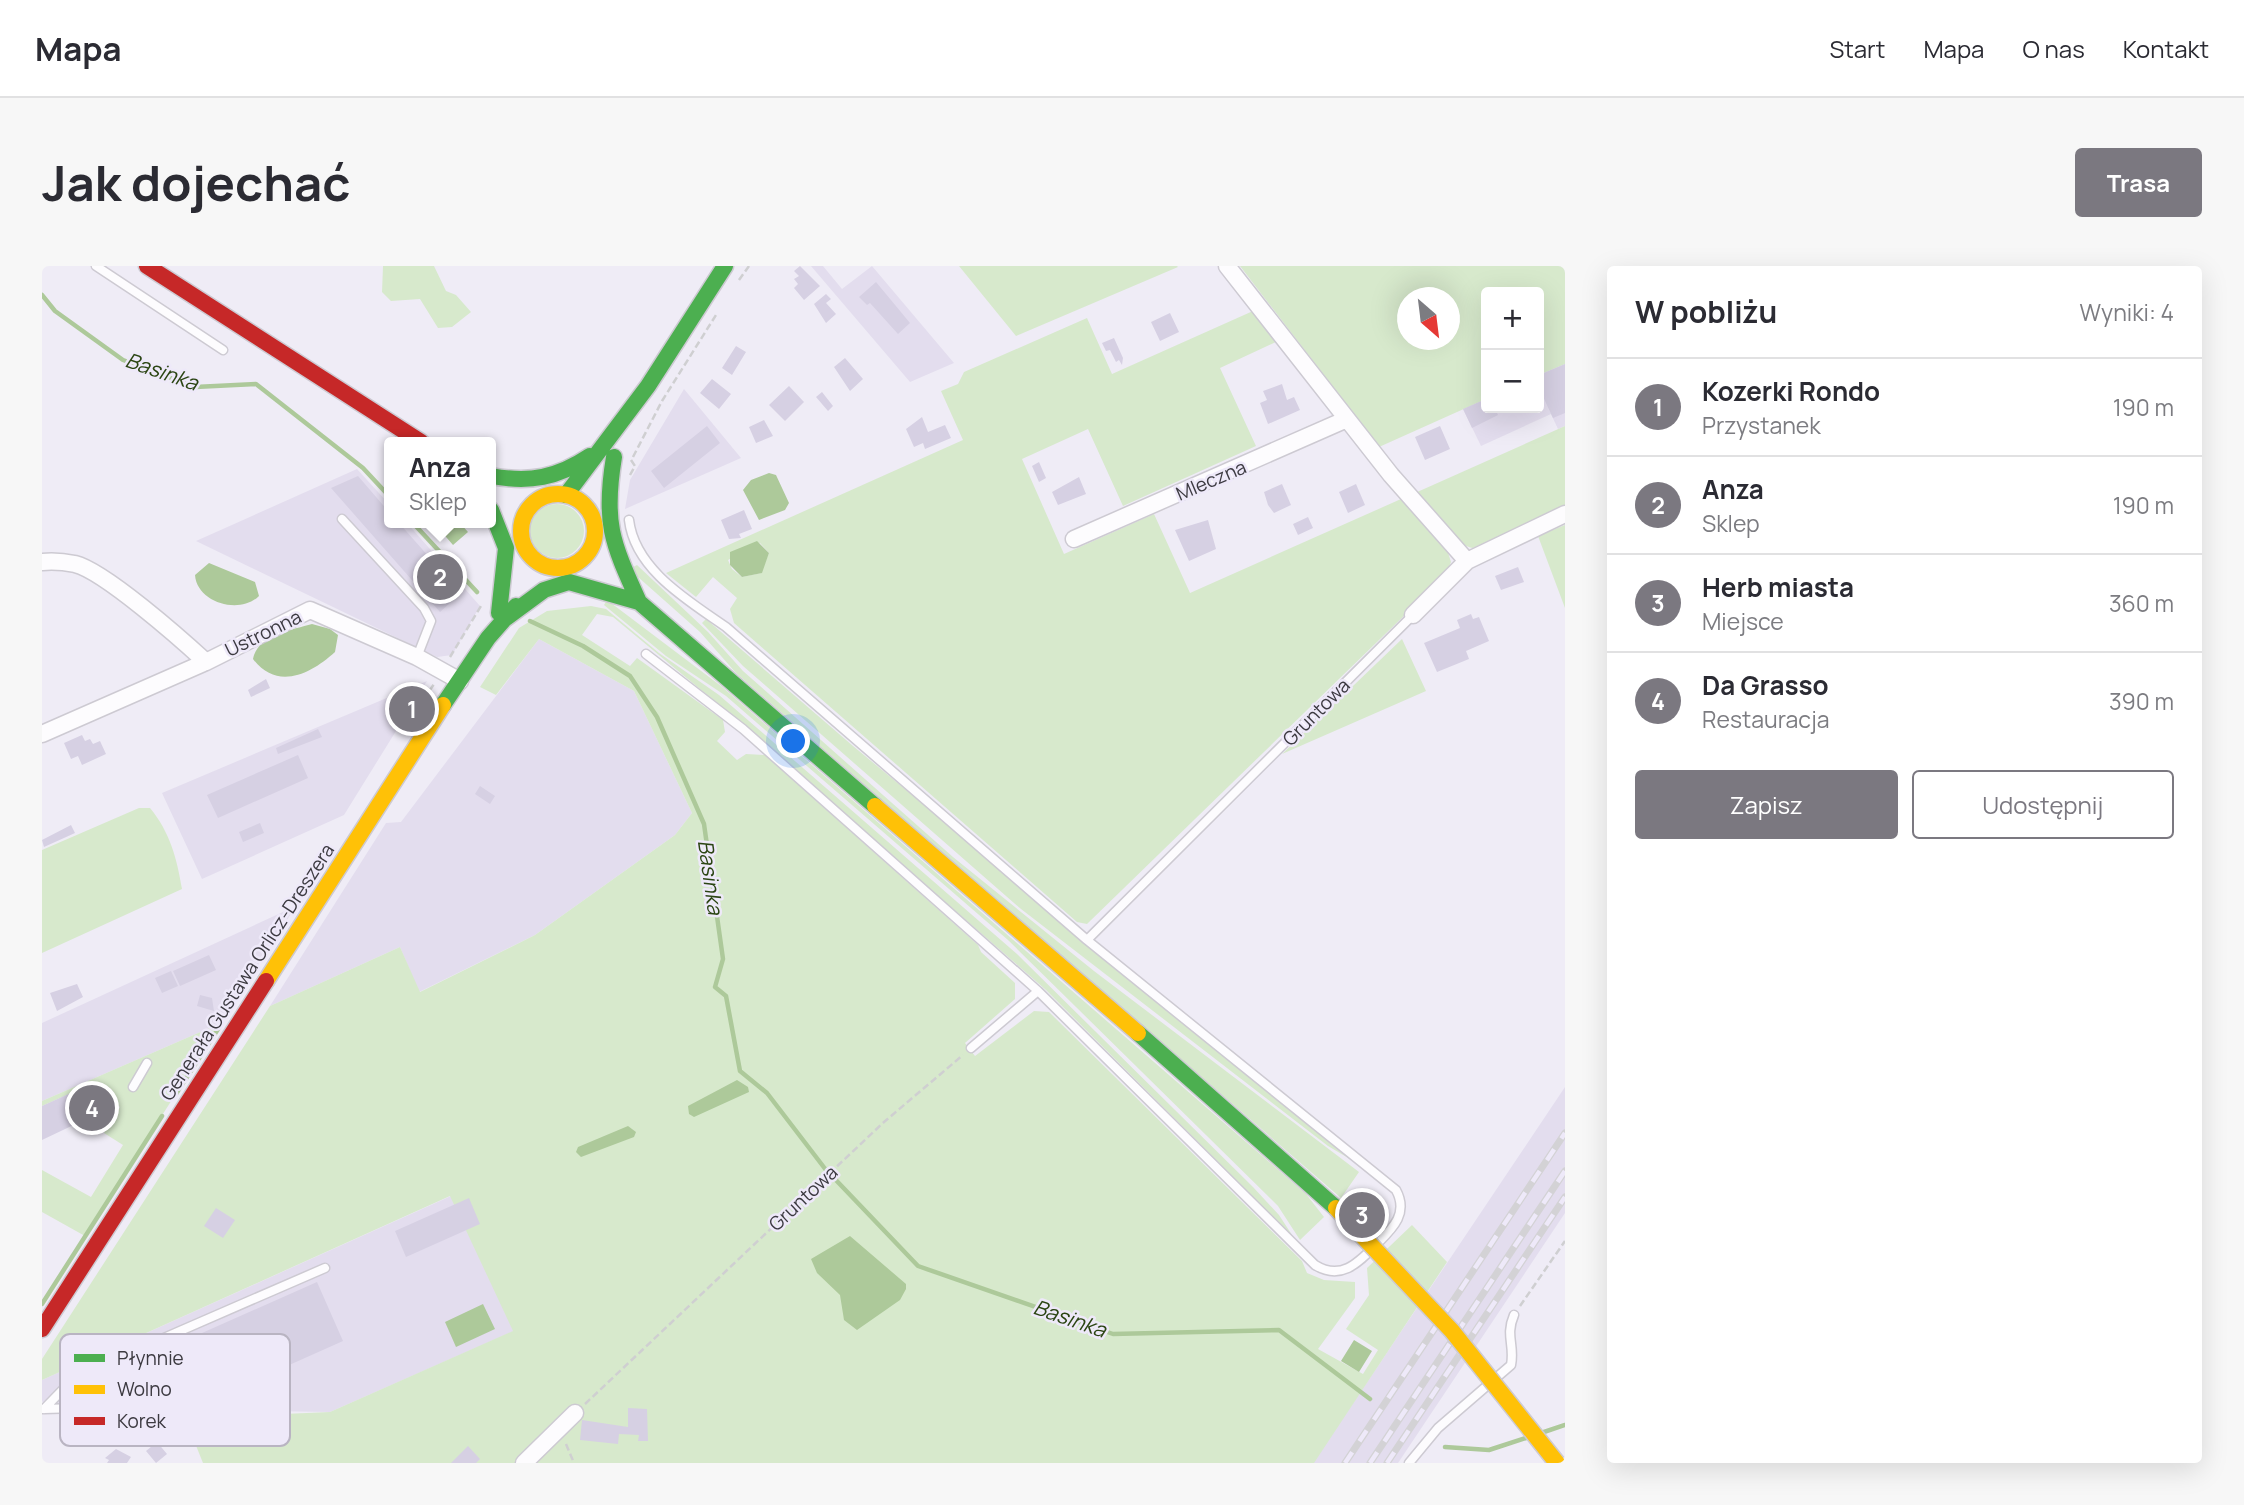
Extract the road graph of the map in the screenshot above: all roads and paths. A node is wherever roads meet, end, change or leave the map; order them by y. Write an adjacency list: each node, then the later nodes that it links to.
1 (96, 266): 8 (lane)
2 (147, 266): 10 (main road)
3 (725, 266): 11 (main road)
4 (749, 266): 6 (path)
5 (1227, 266): 9 (street)
6 (733, 286)
7 (722, 305): 11 (path)
8 (223, 350)
9 (1347, 419): 23 (street, Mleczna); 26 (street)
10 (413, 437)
11 (614, 457): 12 (main road); 14 (main road); 17 (main road); 29 (main road)
12 (496, 479)
13 (496, 481): 15 (main road)
14 (566, 495): 15 (main road); 17 (main road)
15 (539, 499): 22 (main road)
16 (496, 503): 22 (main road)
17 (587, 508): 24 (main road)
18 (1565, 513): 26 (street, Gruntowa)
19 (341, 519): 36 (lane)
20 (629, 520): 42 (lane)
21 (496, 522): 33 (main road)
22 (521, 534): 25 (main road)
23 (1074, 539)
24 (594, 541): 28 (main road); 29 (main road)
25 (529, 555): 28 (main road); 33 (main road, Generała Gustawa Orlicz-Dreszera)
26 (1466, 561): 34 (street, Gruntowa)
27 (42, 562): 37 (street, Ustronna)
28 (561, 568): 30 (main road); 33 (main road, Generała Gustawa Orlicz-Dreszera)
29 (630, 582): 31 (main road)
30 (617, 595): 31 (main road); 33 (main road)
31 (639, 602): 61 (main road, bridge)
32 (482, 604): 38 (path)
33 (503, 615): 39 (main road, Generała Gustawa Orlicz-Dreszera)
34 (1413, 615): 42 (lane, Gruntowa)
35 (646, 654): 43 (lane)
36 (417, 657): 37 (street, Ustronna); 38 (street, Ustronna)
37 (206, 662): 41 (street)
38 (442, 671): 39 (street, Ustronna); 40 (path)
39 (460, 681): 50 (main road, Generała Gustawa Orlicz-Dreszera)
40 (416, 711)
41 (42, 734)
42 (1087, 940): 43 (lane)
43 (1038, 991): 44 (lane)
44 (971, 1048): 56 (path, Gruntowa)
45 (147, 1063): 46 (lane)
46 (133, 1087)
47 (1565, 1241): 49 (path)
48 (325, 1268): 51 (lane)
49 (1514, 1315): 60 (lane)
50 (42, 1329)
51 (180, 1331): 52 (lane); 53 (lane)
52 (173, 1334)
53 (181, 1334)
54 (60, 1392): 55 (lane)
55 (43, 1409)
56 (575, 1413): 57 (street)
57 (548, 1439): 58 (street); 59 (path)
58 (524, 1463)
59 (573, 1463)
60 (1409, 1463)
61 (1557, 1463)

